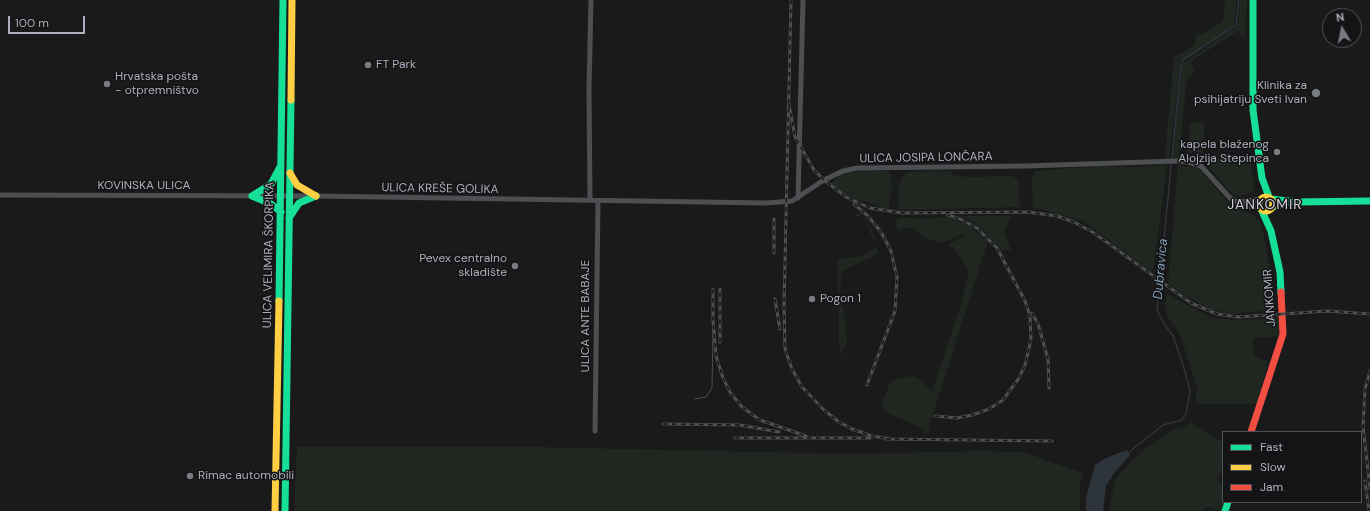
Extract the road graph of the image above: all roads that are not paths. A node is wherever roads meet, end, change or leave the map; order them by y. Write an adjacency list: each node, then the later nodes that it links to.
1 (283, 0): 6 (main road, ULICA VELIMIRA ŠKORPIKA)
2 (292, 0): 7 (main road, ULICA VELIMIRA ŠKORPIKA)
3 (591, 0): 14 (street)
4 (803, 0): 12 (street)
5 (1254, 0): 13 (main road)
6 (282, 159): 9 (main road); 10 (main road, ULICA VELIMIRA ŠKORPIKA)
7 (289, 169): 10 (main road, ULICA VELIMIRA ŠKORPIKA); 11 (main road)
8 (0, 195): 9 (street, KOVINSKA ULICA)
9 (252, 196): 10 (street, KOVINSKA ULICA); 21 (main road)
10 (285, 196): 11 (street, ULICA KREŠE GOLIKA); 21 (main road, ULICA VELIMIRA ŠKORPIKA); 22 (main road, ULICA VELIMIRA ŠKORPIKA)
11 (316, 196): 14 (street, ULICA KREŠE GOLIKA); 22 (main road)
12 (798, 198): 15 (street, ULICA KREŠE GOLIKA); 17 (street, ULICA JOSIPA LONČARA)
13 (1265, 198): 17 (street); 18 (main road); 19 (main road, JANKOMIR); 20 (main road)
14 (590, 200): 15 (street, ULICA KREŠE GOLIKA)
15 (598, 201): 25 (street, ULICA ANTE BABAJE)
16 (1370, 201): 18 (main road)
17 (1238, 202): 20 (street)
18 (1293, 202): 19 (main road)
19 (1272, 208): 20 (main road); 23 (main road, JANKOMIR)
20 (1261, 209): 23 (main road, JANKOMIR)
21 (281, 212): 26 (main road, ULICA VELIMIRA ŠKORPIKA)
22 (288, 220): 27 (main road, ULICA VELIMIRA ŠKORPIKA)
23 (1271, 231): 24 (main road, JANKOMIR)
24 (1251, 431)
25 (595, 432)
26 (275, 511)
27 (285, 511)

